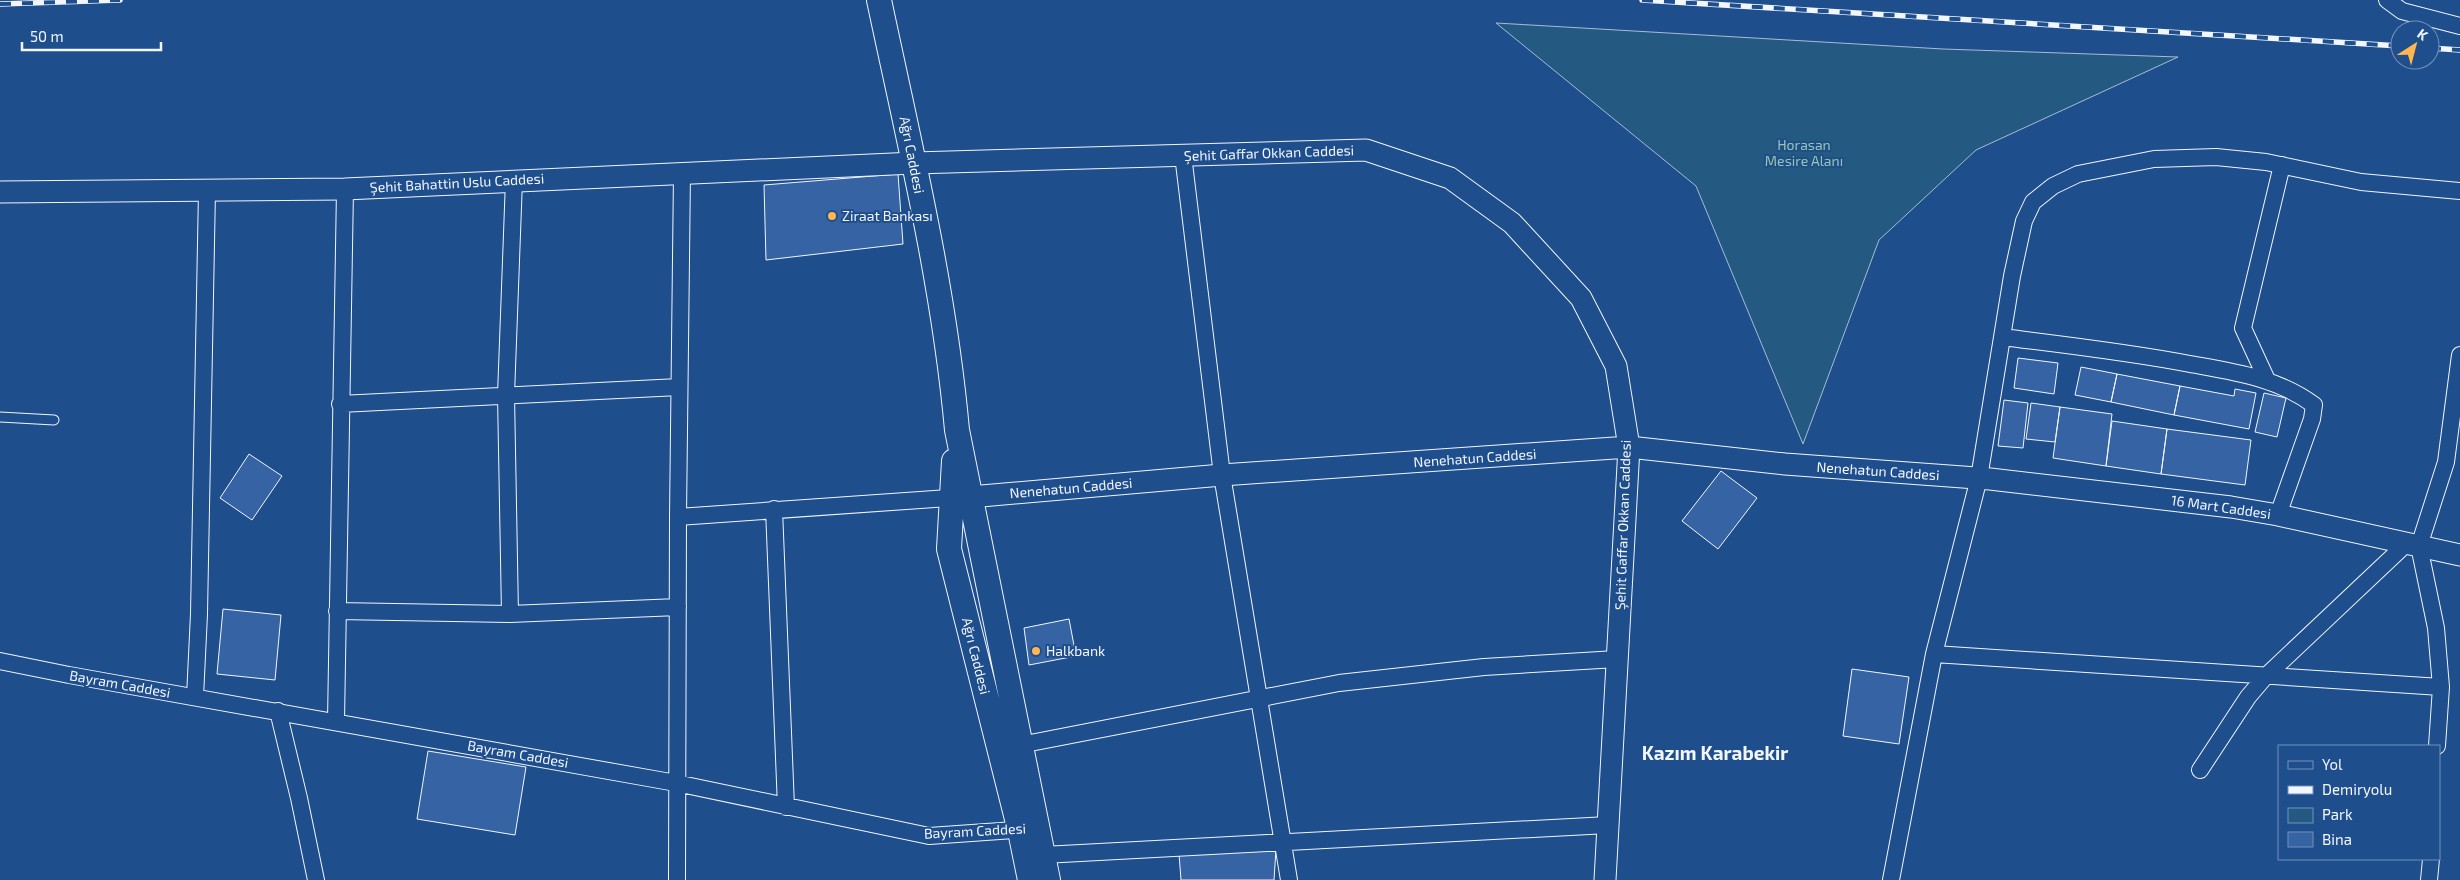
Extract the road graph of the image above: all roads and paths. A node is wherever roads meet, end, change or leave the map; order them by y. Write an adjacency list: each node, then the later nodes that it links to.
1 (879, 0): 5 (main road, Ağrı Caddesi)
2 (2387, 0): 3 (street)
3 (2460, 26)
4 (1183, 155): 5 (street, Şehit Gaffar Okkan Caddesi); 21 (street, Şehit Gaffar Okkan Caddesi); 22 (street)
5 (914, 163): 7 (street, Şehit Bahattin Uslu Caddesi); 24 (main road, Ağrı Caddesi)
6 (2282, 165): 11 (street); 13 (street); 15 (street)
7 (682, 172): 8 (street, Şehit Bahattin Uslu Caddesi); 16 (street)
8 (514, 180): 9 (street, Şehit Bahattin Uslu Caddesi); 17 (street)
9 (345, 189): 10 (street, Şehit Bahattin Uslu Caddesi); 18 (street)
10 (207, 190): 12 (street, Şehit Bahattin Uslu Caddesi); 38 (street)
11 (2460, 191)
12 (0, 192)
13 (2002, 337): 15 (street); 23 (street)
14 (2460, 355): 28 (street)
15 (2267, 380): 26 (street)
16 (679, 387): 17 (street); 27 (street)
17 (506, 395): 18 (street); 32 (street)
18 (340, 404): 31 (street)
19 (0, 417): 20 (lane)
20 (54, 420)
21 (1629, 447): 22 (street, Nenehatun Caddesi); 23 (street, Nenehatun Caddesi); 34 (street, Şehit Gaffar Okkan Caddesi)
22 (1222, 476): 24 (street, Nenehatun Caddesi); 39 (street)
23 (1979, 478): 26 (street, 16 Mart Caddesi); 33 (street)
24 (961, 497): 25 (street); 42 (main road, Ağrı Caddesi); 48 (main road, Ağrı Caddesi)
25 (774, 509): 27 (street); 46 (street)
26 (2278, 515): 28 (street, 16 Mart Caddesi)
27 (678, 516): 30 (street)
28 (2412, 545): 29 (street, 16 Mart Caddesi); 36 (street); 37 (street)
29 (2460, 555)
30 (678, 607): 32 (street); 45 (street)
31 (337, 611): 32 (street); 41 (street)
32 (510, 614)
33 (1934, 654): 36 (street); 58 (street)
34 (1617, 659): 39 (street); 47 (street, Şehit Gaffar Okkan Caddesi)
35 (0, 661): 38 (street, Bayram Caddesi)
36 (2265, 677): 37 (street); 44 (street)
37 (2441, 687): 43 (street)
38 (195, 697): 40 (street, Bayram Caddesi)
39 (1259, 697): 42 (street); 49 (street)
40 (278, 711): 41 (street, Bayram Caddesi); 52 (street)
41 (336, 721): 45 (street, Bayram Caddesi)
42 (1020, 745): 48 (main road, Ağrı Caddesi)
43 (2437, 745)
44 (2200, 770)
45 (676, 783): 46 (street, Bayram Caddesi); 53 (street)
46 (786, 807): 48 (street, Bayram Caddesi)
47 (1608, 825): 49 (street); 57 (street, Şehit Gaffar Okkan Caddesi)
48 (1029, 829): 50 (main road, Ağrı Caddesi); 54 (main road, Ağrı Caddesi)
49 (1283, 843): 50 (street); 56 (street)
50 (1043, 855): 55 (main road, Ağrı Caddesi)
51 (2430, 860): 59 (street)
52 (316, 880)
53 (677, 880)
54 (1030, 880)
55 (1048, 880)
56 (1289, 880)
57 (1604, 880)
58 (1891, 880)
59 (2429, 880)

